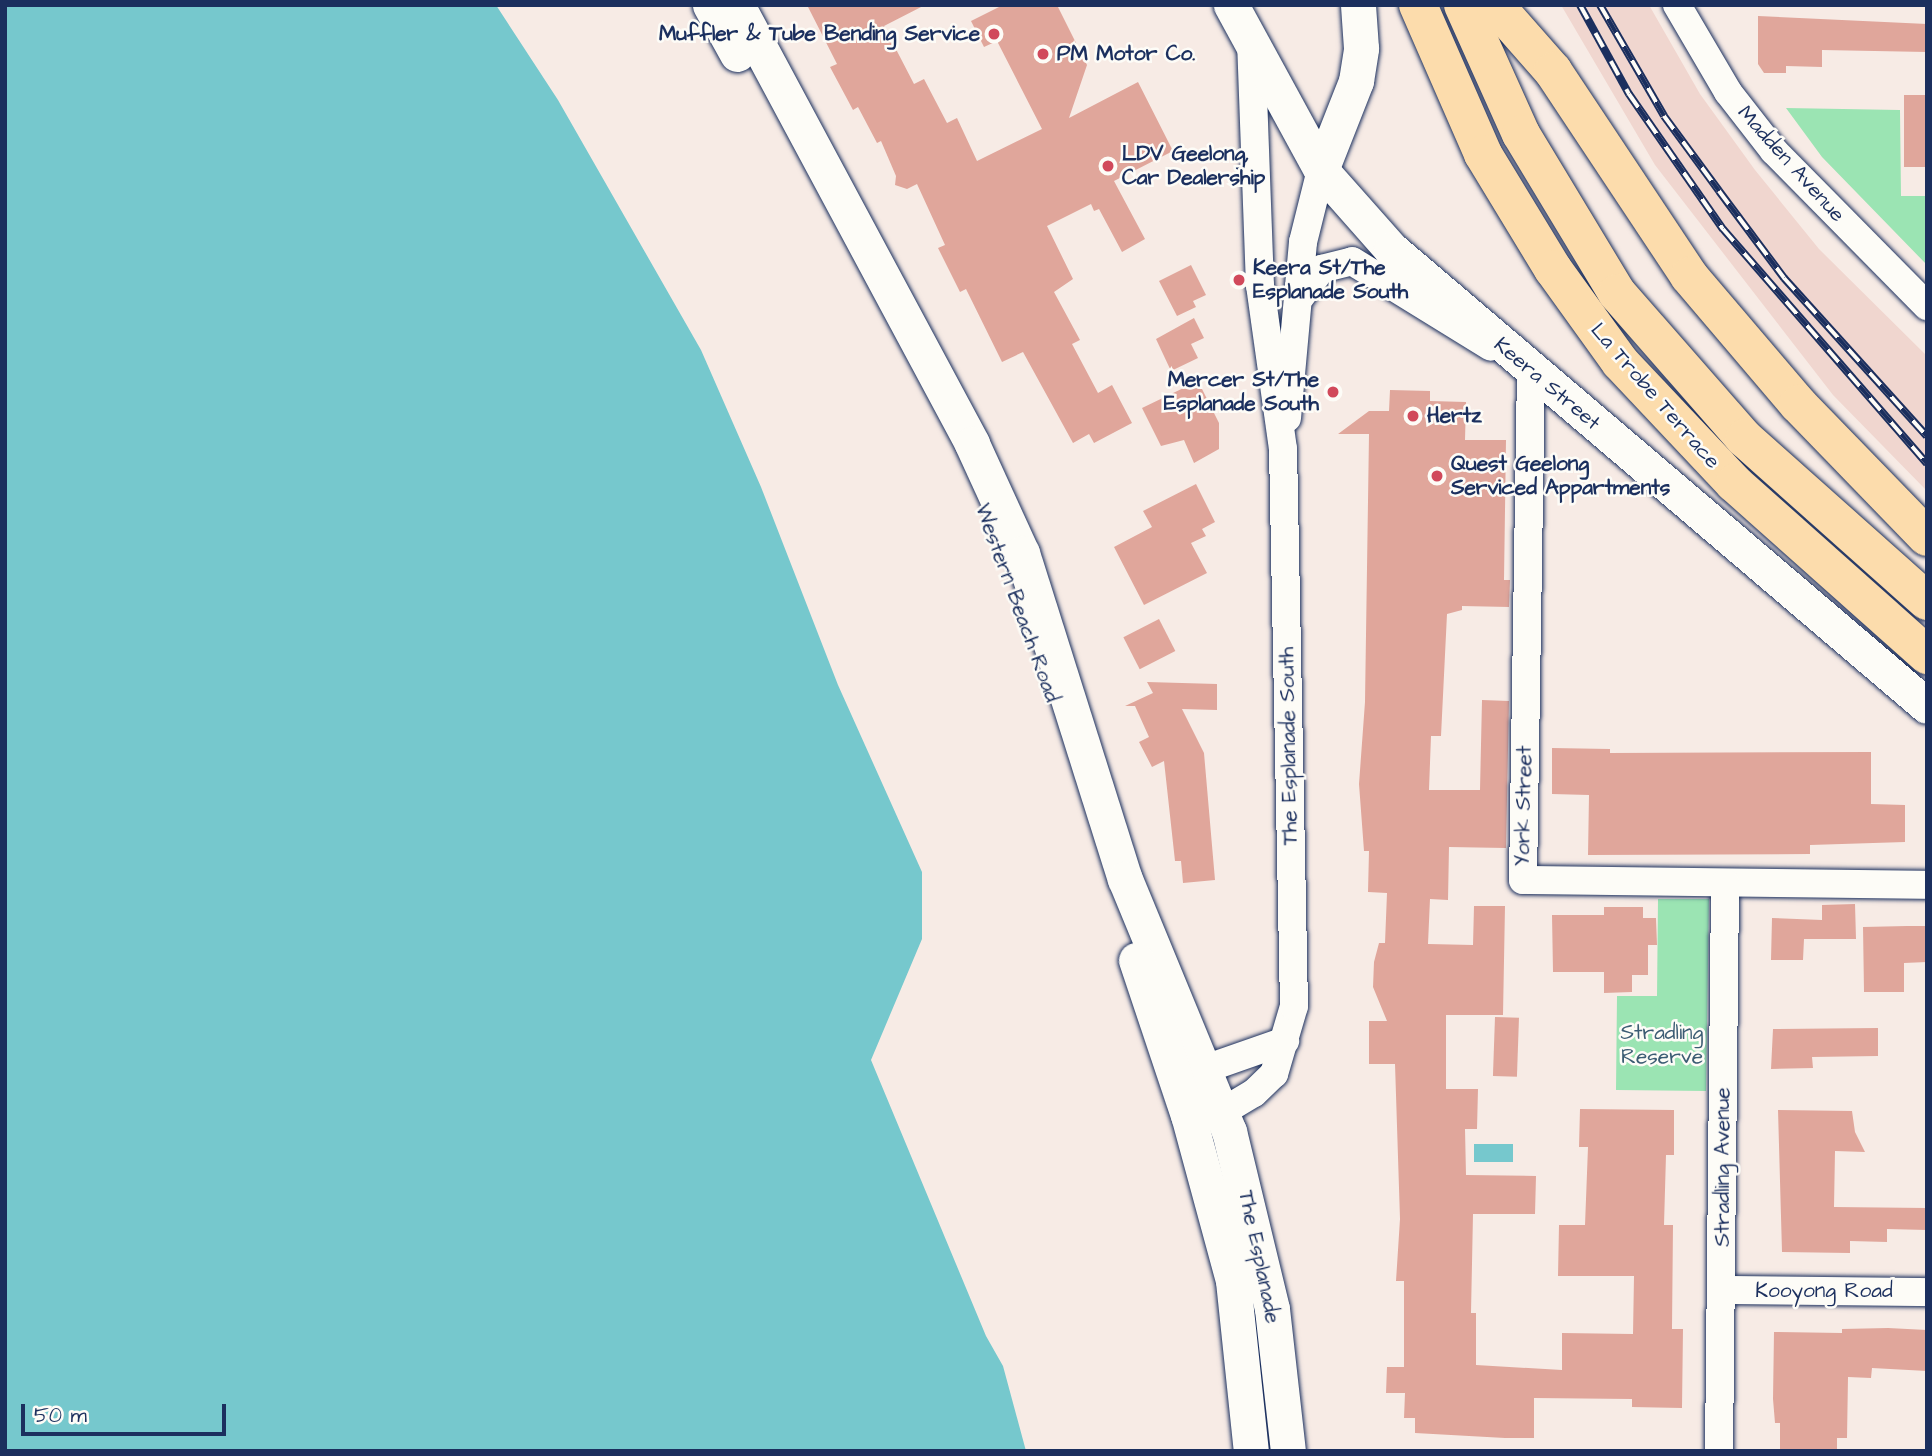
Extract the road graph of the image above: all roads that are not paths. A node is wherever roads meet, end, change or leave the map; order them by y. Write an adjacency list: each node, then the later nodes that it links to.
1 (710, 5): 22 (street, Western Beach Road)
2 (737, 5): 22 (street, Western Beach Road)
3 (1231, 5): 9 (street, Keera Street)
4 (1358, 5): 10 (street, The Esplanade South)
5 (1419, 5): 17 (highway, La Trobe Terrace)
6 (1463, 5): 16 (highway, La Trobe Terrace)
7 (1494, 5): 15 (highway)
8 (1677, 5): 12 (street, Madden Avenue)
9 (1251, 45): 10 (street, Keera Street); 14 (street, The Esplanade South)
10 (1321, 170): 11 (street, The Esplanade South); 13 (street, Keera Street)
11 (1301, 296): 13 (street); 14 (street, The Esplanade South)
12 (1927, 306)
13 (1528, 368): 18 (street, Keera Street); 19 (street, York Street)
14 (1283, 449): 21 (street, The Esplanade South)
15 (1927, 537)
16 (1927, 601)
17 (1927, 655)
18 (1927, 706)
19 (1726, 884): 20 (street, York Street); 25 (street, Stradling Avenue)
20 (1927, 885)
21 (1285, 1041): 22 (street); 23 (street, The Esplanade South)
22 (1191, 1076): 23 (street, The Esplanade); 24 (street, The Esplanade)
23 (1222, 1112): 24 (street, The Esplanade South); 28 (street, The Esplanade)
24 (1188, 1115): 27 (street, The Esplanade)
25 (1722, 1290): 26 (street, Kooyong Road); 29 (street, Stradling Avenue)
26 (1927, 1292)
27 (1251, 1451)
28 (1288, 1451)
29 (1719, 1451)

